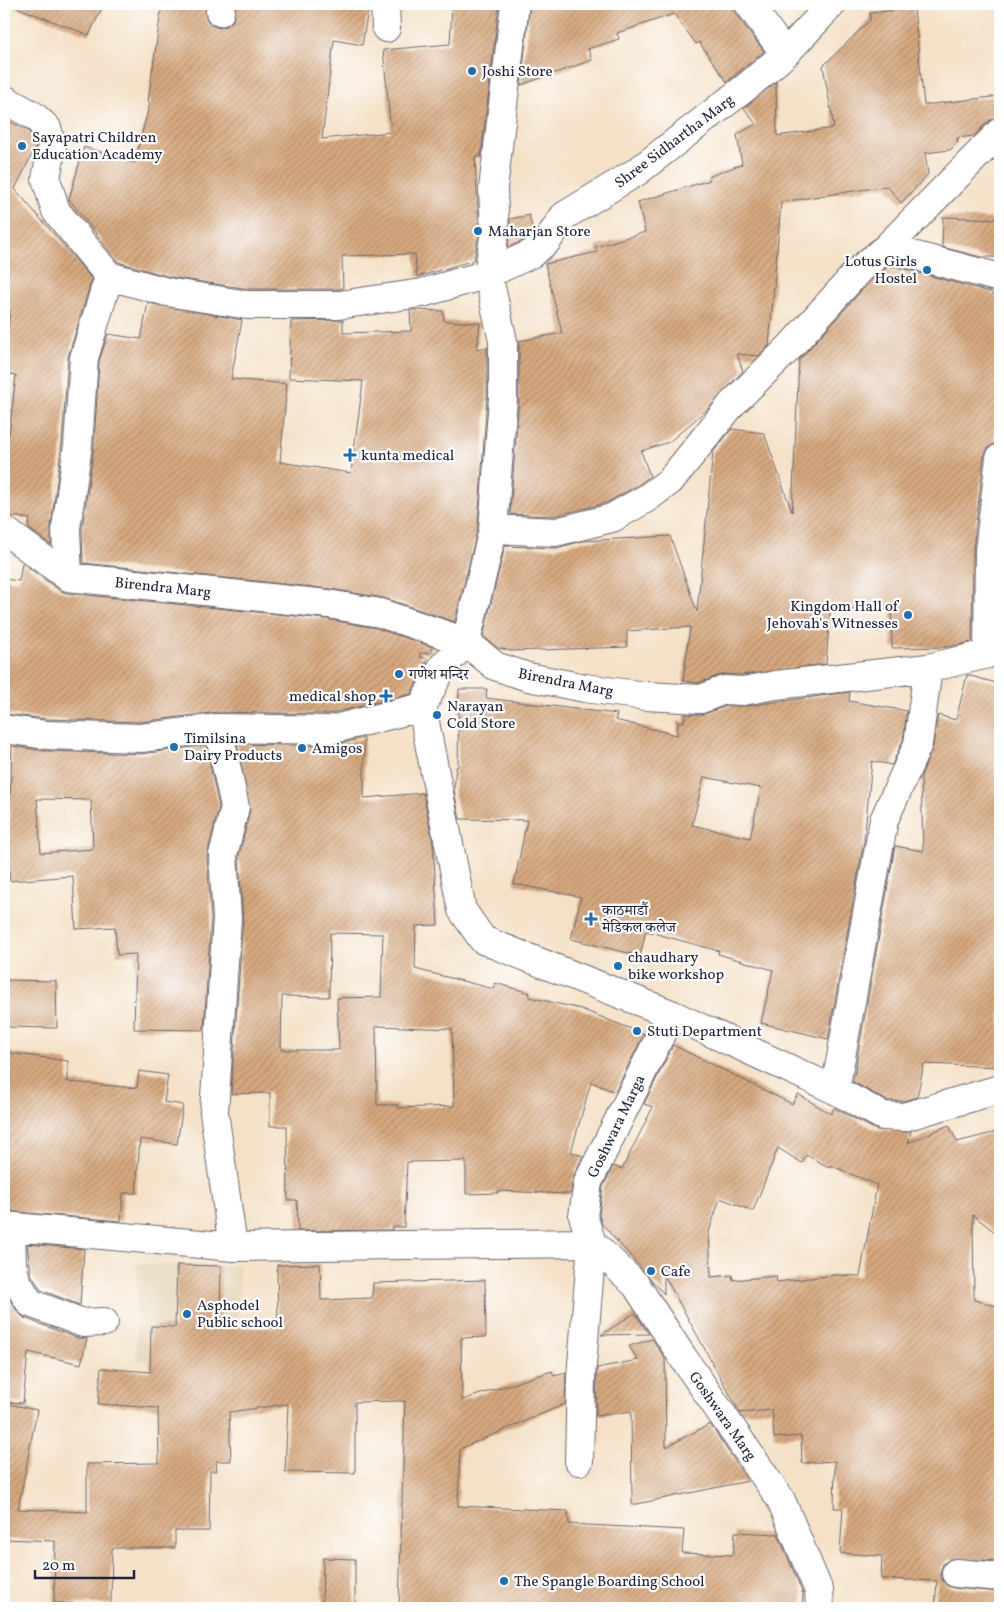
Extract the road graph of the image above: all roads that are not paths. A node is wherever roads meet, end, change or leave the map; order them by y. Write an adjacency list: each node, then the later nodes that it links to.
1 (514, 4): 8 (street)
2 (749, 4): 4 (street)
3 (832, 4): 4 (street, Shree Sidhartha Marg)
4 (785, 54): 8 (street, Shree Sidhartha Marg)
5 (4, 99): 9 (street)
6 (1000, 132): 7 (street)
7 (886, 248): 10 (street); 12 (street)
8 (488, 274): 9 (street, Shree Sidhartha Marg); 12 (street)
9 (109, 276): 14 (street)
10 (1000, 278)
11 (1000, 458): 16 (street)
12 (493, 529): 15 (street)
13 (4, 530): 14 (street)
14 (68, 577): 15 (street, Birendra Marg)
15 (466, 642): 17 (street, Birendra Marg); 18 (street)
16 (994, 648): 17 (street, Birendra Marg)
17 (928, 668): 23 (street)
18 (422, 706): 19 (street); 21 (street)
19 (218, 728): 20 (street); 26 (street)
20 (4, 729)
21 (671, 1014): 23 (street); 25 (street, Goshwara Marga)
22 (1000, 1089): 23 (street)
23 (835, 1090)
24 (7, 1226): 26 (street); 27 (street)
25 (592, 1243): 26 (street); 28 (street); 31 (street, Goshwara Marg)
26 (233, 1247)
27 (104, 1322)
28 (579, 1461)
29 (956, 1573): 30 (street)
30 (1000, 1577)
31 (820, 1608)

